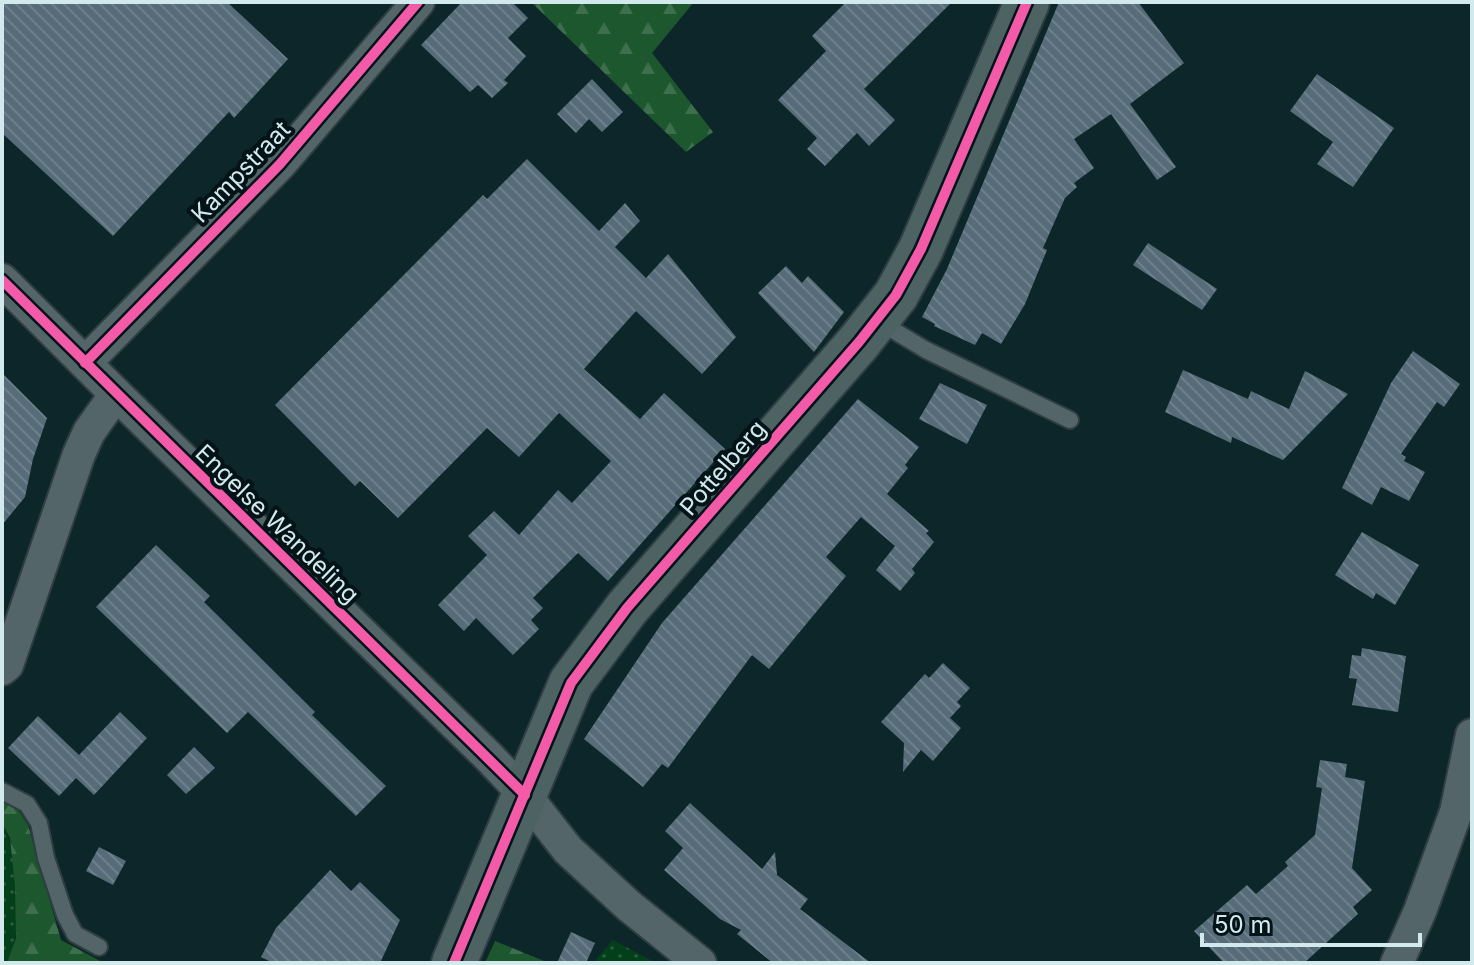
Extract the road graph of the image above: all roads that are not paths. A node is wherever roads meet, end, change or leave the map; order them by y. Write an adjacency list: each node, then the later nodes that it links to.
1 (418, 2): 5 (street, Kampstraat)
2 (1027, 2): 4 (main road, Pottelberg)
3 (2, 280): 5 (street, Engelse Wandeling)
4 (876, 320): 7 (lane); 11 (main road, Pottelberg)
5 (85, 363): 6 (street, Engelse Wandeling)
6 (116, 394): 8 (street); 11 (street, Engelse Wandeling)
7 (1070, 420)
8 (2, 669)
9 (1472, 735): 15 (street)
10 (2, 791): 12 (lane)
11 (525, 795): 13 (main road, Pottelberg); 14 (street, Engelse Wandeling)
12 (99, 947)
13 (454, 963)
14 (700, 963)
15 (1397, 963)

